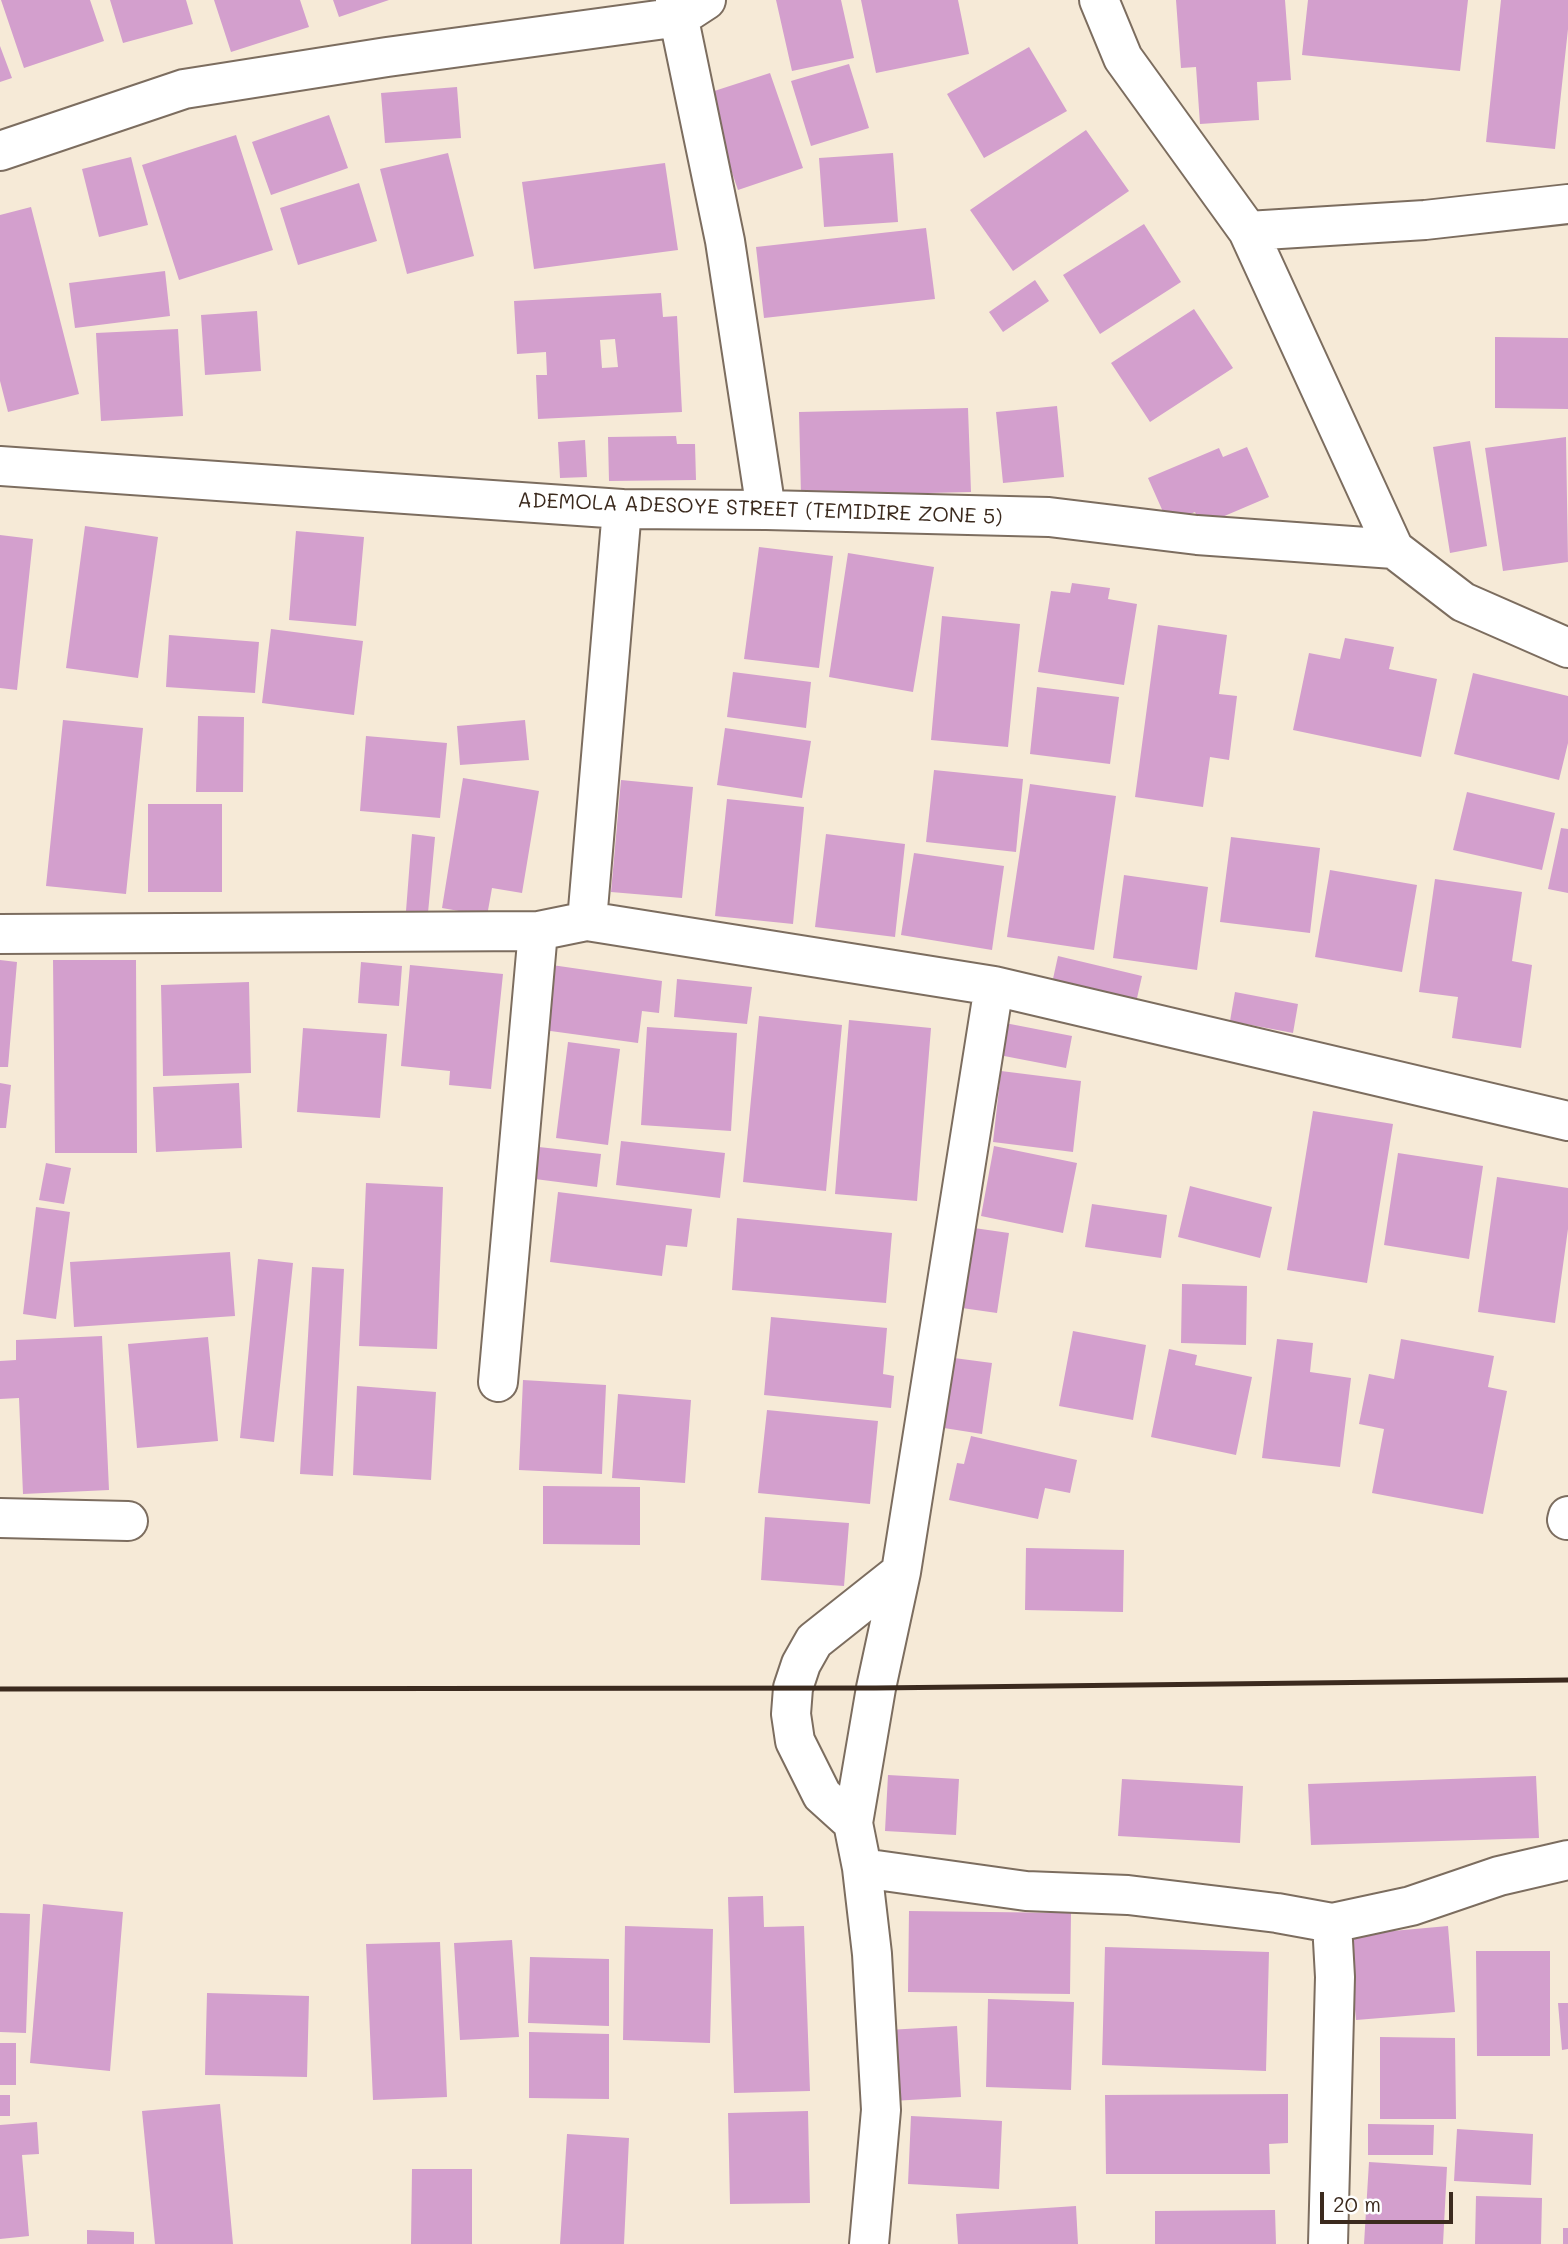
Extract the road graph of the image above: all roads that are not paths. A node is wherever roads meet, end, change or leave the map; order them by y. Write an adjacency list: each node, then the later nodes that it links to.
1 (1100, 0): 5 (street)
2 (687, 6): 3 (street); 8 (street)
3 (0, 151)
4 (1568, 204): 5 (street)
5 (1248, 231): 9 (street)
6 (0, 466): 7 (street, ADEMOLA ADESOYE STREET (TEMIDIRE ZONE 5))
7 (622, 509): 8 (street, ADEMOLA ADESOYE STREET (TEMIDIRE ZONE 5)); 11 (street)
8 (766, 510): 9 (street, ADEMOLA ADESOYE STREET (TEMIDIRE ZONE 5))
9 (1394, 550): 10 (street)
10 (1568, 649)
11 (587, 921): 12 (street); 14 (street)
12 (538, 931): 13 (street); 16 (street)
13 (0, 934)
14 (994, 986): 15 (street); 19 (street)
15 (1568, 1121)
16 (498, 1382)
17 (0, 1518): 18 (street)
18 (128, 1521)
19 (901, 1572): 20 (street); 20 (street)
20 (853, 1823): 22 (street)
21 (1568, 1860): 23 (street)
22 (862, 1868): 23 (street); 24 (street)
23 (1332, 1923): 25 (street)
24 (869, 2244)
25 (1328, 2244)

